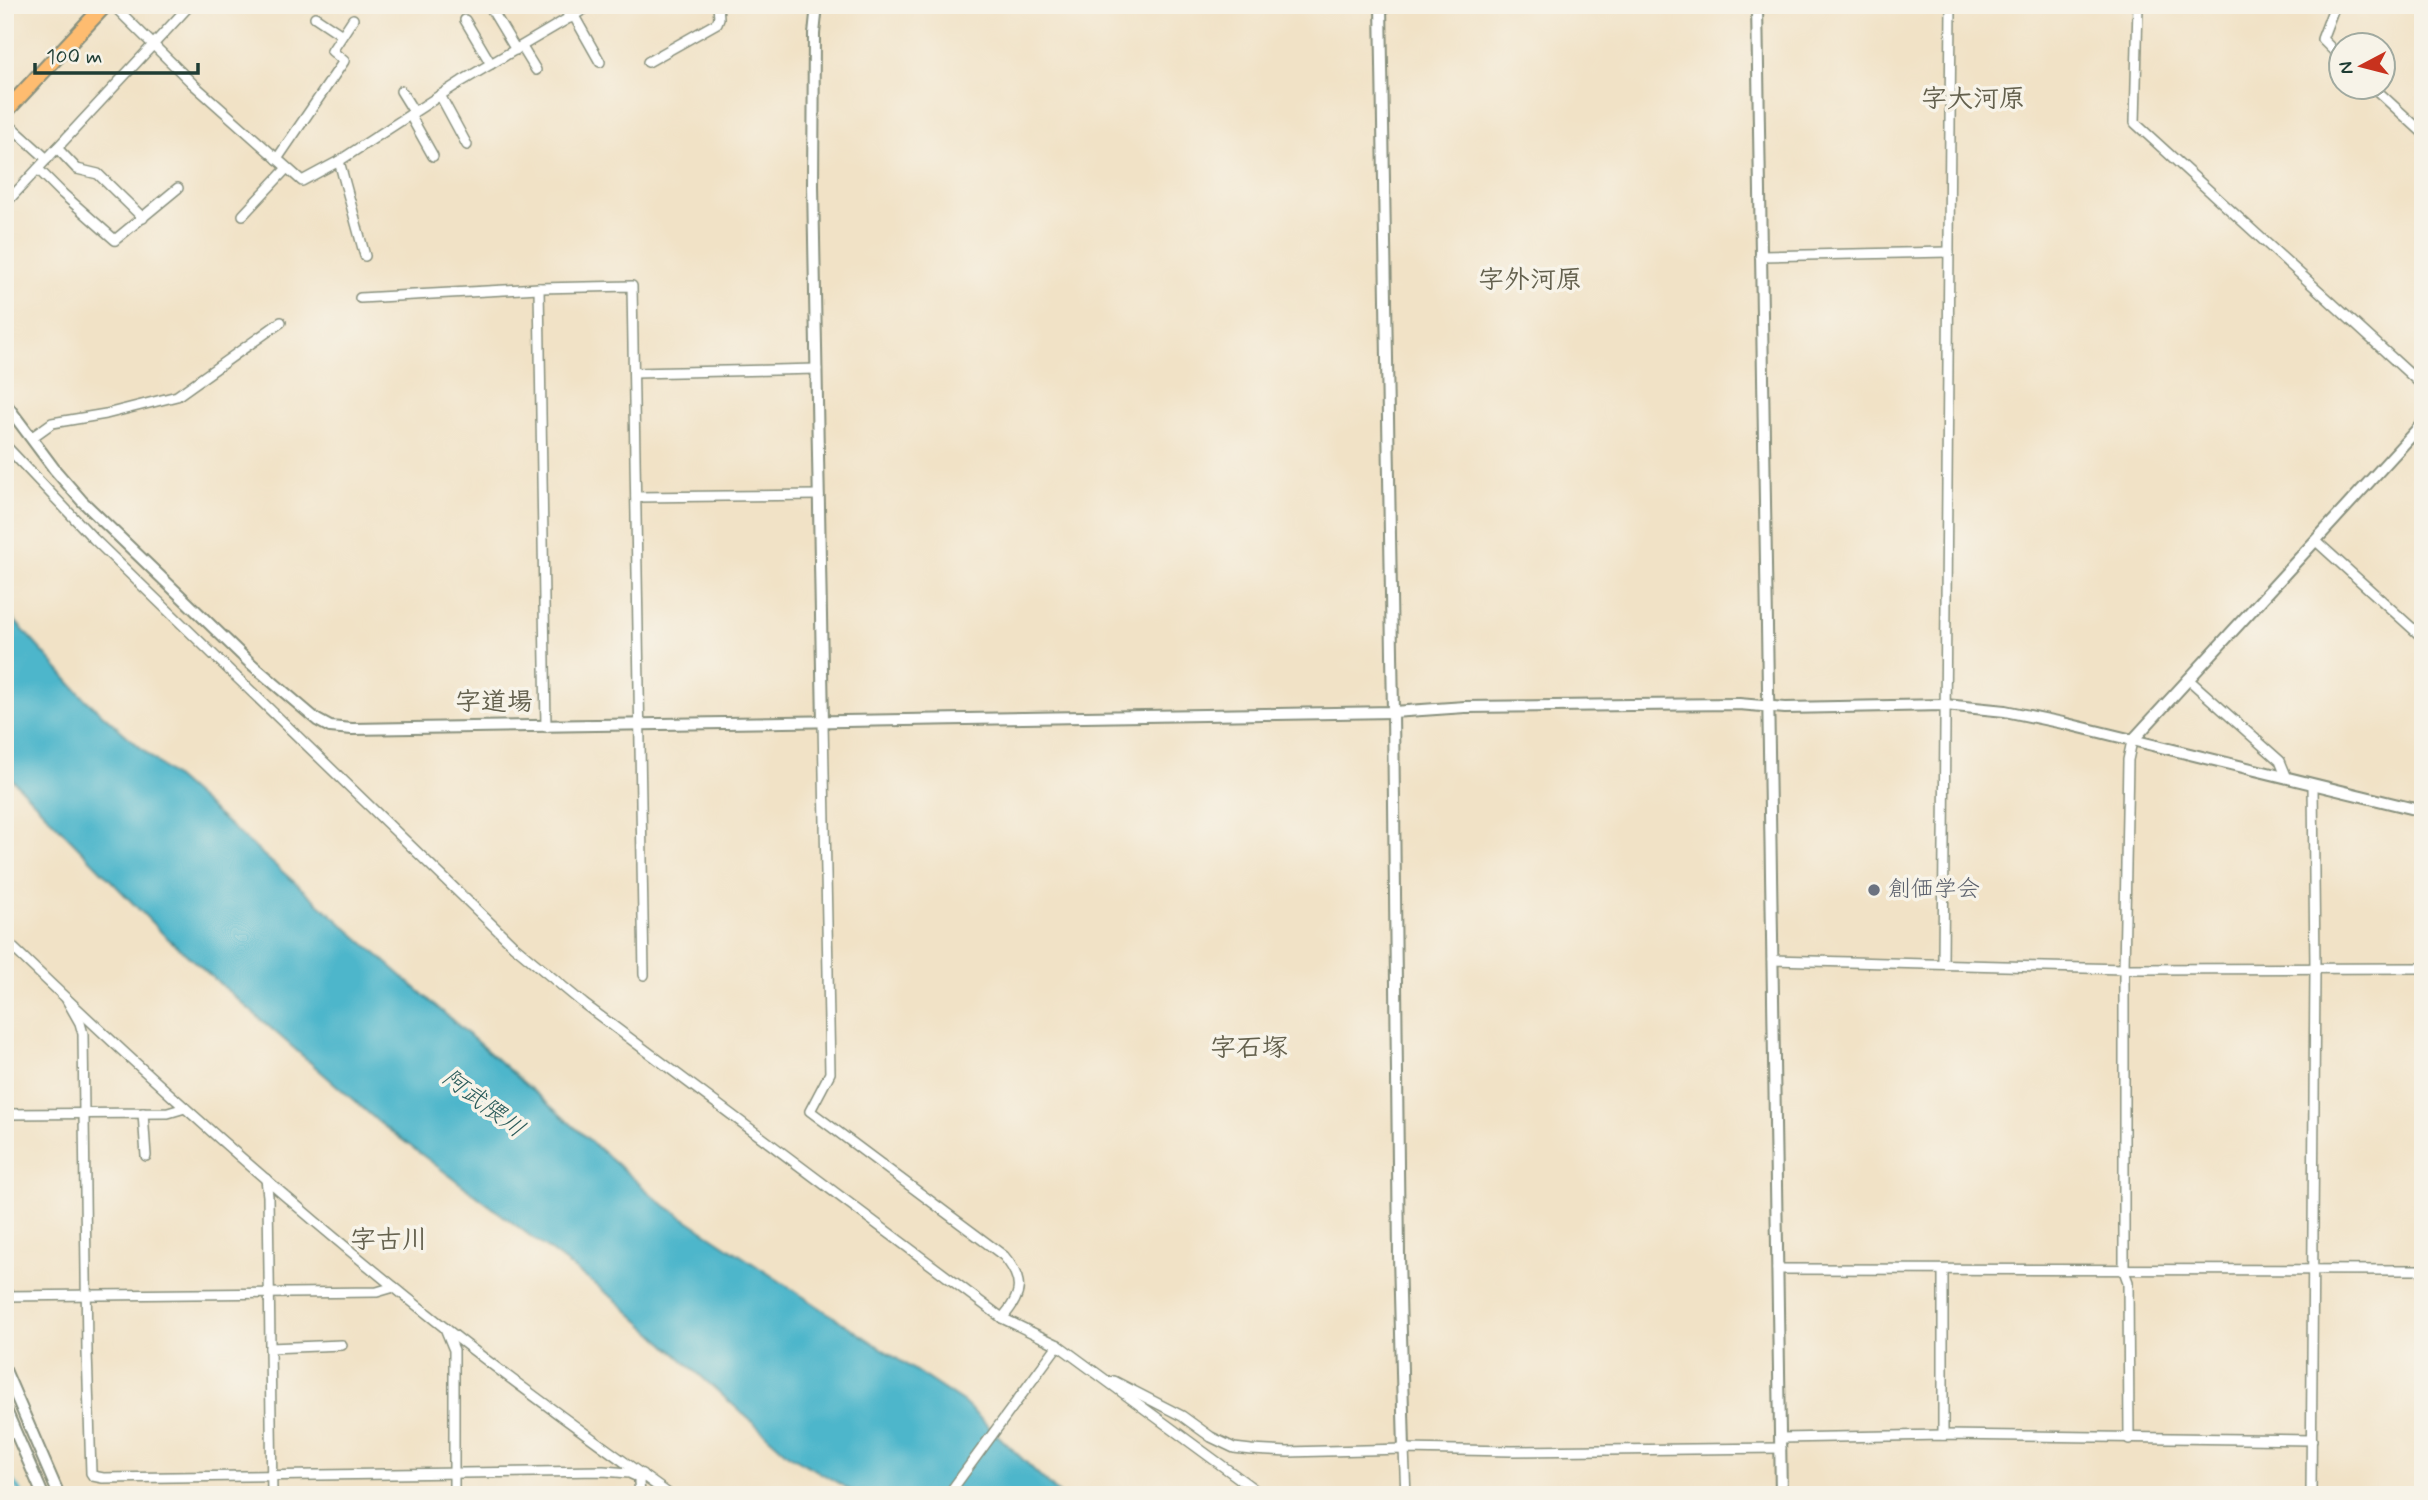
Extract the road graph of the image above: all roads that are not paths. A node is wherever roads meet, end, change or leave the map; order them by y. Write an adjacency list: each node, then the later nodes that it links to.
1 (105, 5): 29 (main road)
2 (113, 5): 20 (street)
3 (190, 5): 20 (street)
4 (489, 5): 21 (street)
5 (563, 5): 14 (street)
6 (591, 5): 14 (street)
7 (718, 5): 23 (street)
8 (817, 5): 51 (street)
9 (1381, 5): 65 (street)
10 (1757, 5): 47 (street)
11 (1951, 5): 45 (street)
12 (2137, 5): 53 (street)
13 (2335, 5): 19 (street)
14 (572, 17): 21 (street); 22 (street)
15 (315, 18): 18 (street)
16 (353, 19): 18 (street)
17 (466, 20): 24 (street)
18 (342, 35): 37 (street)
19 (2326, 44)
20 (153, 46): 34 (street); 37 (street)
21 (519, 48): 24 (street); 25 (street)
22 (600, 62)
23 (649, 62)
24 (491, 64): 27 (street)
25 (536, 70)
26 (401, 91): 30 (street)
27 (440, 95): 30 (street); 33 (street)
28 (2389, 102): 32 (street)
29 (5, 112)
30 (412, 113): 35 (street); 38 (street)
31 (5, 121): 36 (street)
32 (2423, 133)
33 (467, 145)
34 (57, 148): 36 (street); 44 (street)
35 (433, 156)
36 (47, 159): 40 (street)
37 (277, 159): 39 (street)
38 (339, 161): 39 (street); 46 (street)
39 (287, 168): 43 (street)
40 (38, 169): 42 (street); 44 (street)
41 (178, 188): 44 (street)
42 (5, 204)
43 (243, 215)
44 (143, 218)
45 (1949, 253): 47 (street); 64 (street)
46 (365, 256)
47 (1760, 256): 63 (street)
48 (539, 288): 49 (street); 52 (street); 68 (street)
49 (360, 298)
50 (281, 323): 56 (street)
51 (817, 369): 52 (street); 58 (street)
52 (634, 373): 59 (street)
53 (2423, 386)
54 (5, 403): 56 (street)
55 (2423, 423): 60 (street)
56 (31, 438): 68 (street)
57 (7, 449): 96 (street)
58 (819, 495): 59 (street); 66 (street)
59 (636, 498): 67 (street)
60 (2316, 541): 61 (street); 62 (street)
61 (2423, 638)
62 (2188, 679): 69 (street); 70 (street)
63 (1767, 705): 64 (street); 65 (street); 74 (street)
64 (1945, 705): 69 (street); 75 (street)
65 (1393, 712): 66 (street); 108 (street)
66 (823, 723): 67 (street); 96 (street)
67 (640, 725): 68 (street); 79 (street)
68 (546, 727)
69 (2132, 741): 70 (street); 78 (street)
70 (2287, 778): 71 (street)
71 (2313, 785): 72 (street); 76 (street)
72 (2423, 811)
73 (5, 940): 80 (street)
74 (1772, 960): 75 (street); 87 (street)
75 (1943, 963): 78 (street)
76 (2315, 968): 77 (street); 78 (street); 91 (street)
77 (2423, 968)
78 (2124, 969): 88 (street)
79 (645, 975)
80 (67, 1000): 81 (street); 82 (street)
81 (185, 1108): 83 (street); 86 (street)
82 (85, 1113): 83 (street); 84 (street); 94 (street)
83 (143, 1113): 85 (street)
84 (5, 1114)
85 (146, 1156)
86 (265, 1179): 92 (street); 93 (street)
87 (1777, 1269): 90 (street); 107 (street)
88 (2124, 1270): 90 (street); 91 (street); 105 (street)
89 (2423, 1270): 91 (street)
90 (1943, 1271): 104 (street)
91 (2312, 1272): 106 (street)
92 (394, 1287): 93 (street); 97 (street)
93 (270, 1292): 94 (street); 100 (street)
94 (86, 1295): 95 (street); 110 (street)
95 (5, 1296)
96 (1002, 1318): 99 (street)
97 (445, 1328): 109 (street); 111 (street)
98 (342, 1345): 100 (street)
99 (1058, 1345): 102 (street); 118 (street)
100 (270, 1348): 110 (street)
101 (5, 1370): 113 (street)
102 (1106, 1378): 108 (street); 119 (street)
103 (5, 1408): 112 (street)
104 (1943, 1435): 105 (street); 107 (street)
105 (2129, 1439): 106 (street)
106 (2312, 1440): 122 (street)
107 (1781, 1443): 108 (street); 121 (street)
108 (1404, 1449): 120 (street)
109 (454, 1473): 110 (street); 111 (street); 115 (street)
110 (272, 1475): 114 (street)
111 (641, 1476): 116 (street); 117 (street)
112 (43, 1495)
113 (59, 1495)
114 (272, 1495)
115 (454, 1495)
116 (640, 1495)
117 (670, 1495)
118 (948, 1495)
119 (1262, 1495)
120 (1406, 1495)
121 (1781, 1495)
122 (2311, 1495)

